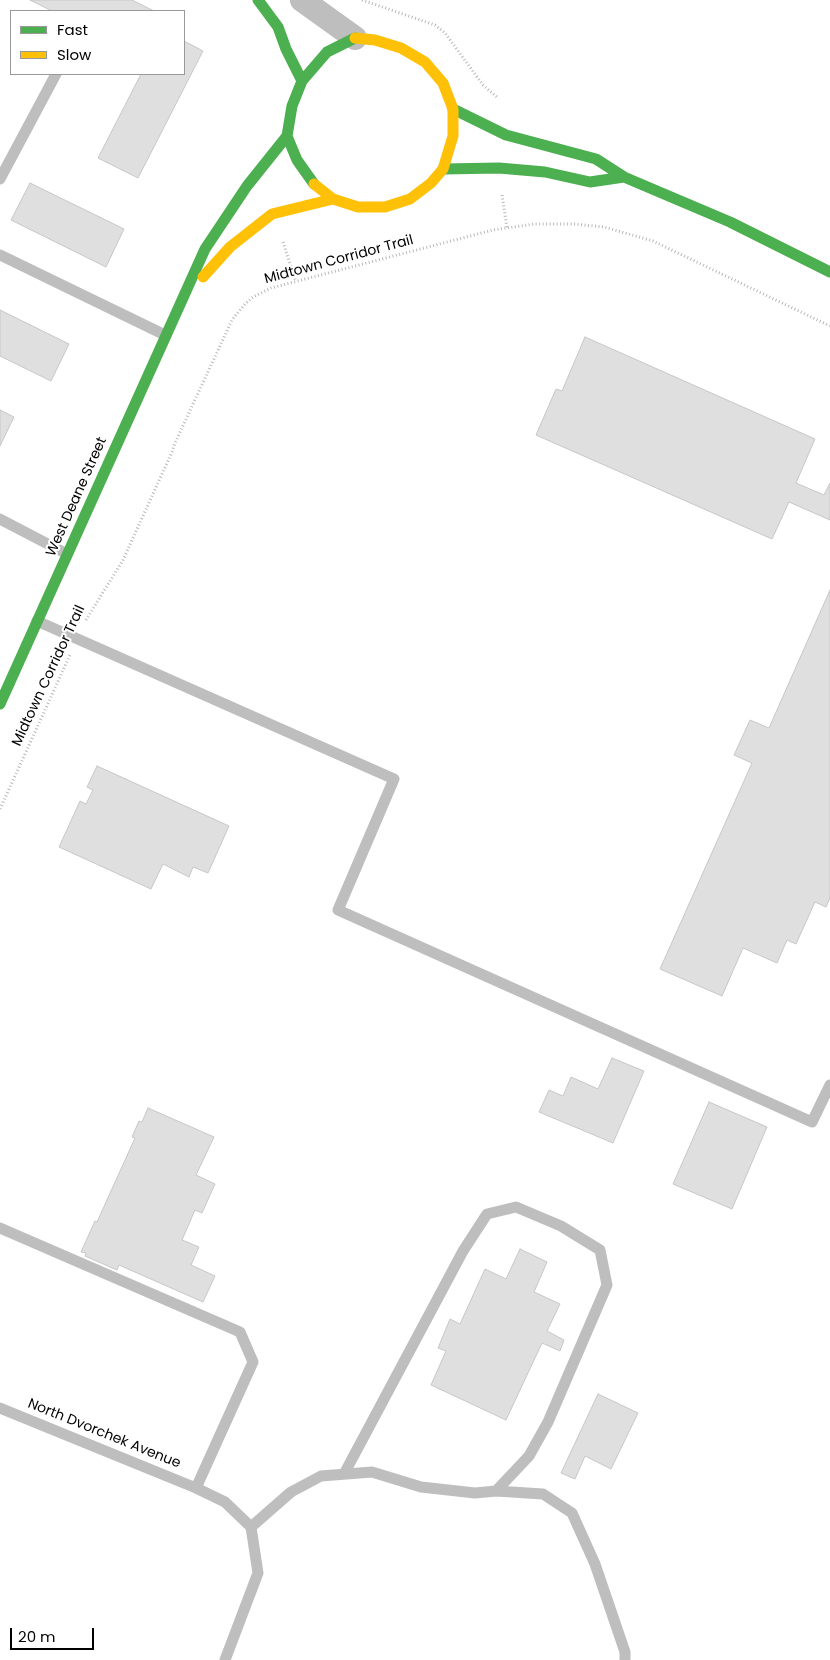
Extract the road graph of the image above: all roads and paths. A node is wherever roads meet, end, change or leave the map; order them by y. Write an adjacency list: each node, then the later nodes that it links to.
1 (258, 0): 5 (street)
2 (302, 0): 3 (street)
3 (355, 38): 5 (street); 6 (street)
4 (55, 75): 10 (lane)
5 (302, 81): 7 (street)
6 (453, 109): 8 (street); 9 (street)
7 (287, 136): 11 (street); 14 (street, West Deane Street)
8 (443, 168): 9 (street); 11 (street)
9 (624, 177): 13 (street)
10 (0, 179)
11 (333, 199): 14 (street, West Deane Street)
12 (0, 255): 16 (lane)
13 (830, 272)
14 (180, 302): 16 (street, West Deane Street)
15 (830, 326): 20 (path, Midtown Corridor Trail)
16 (165, 336): 18 (street, West Deane Street)
17 (0, 519): 18 (lane)
18 (67, 554): 19 (street, West Deane Street)
19 (37, 621): 20 (lane); 21 (street, West Deane Street)
20 (78, 638): 22 (path, Midtown Corridor Trail); 23 (lane)
21 (0, 704)
22 (0, 809)
23 (830, 1085)
24 (0, 1228): 27 (lane)
25 (0, 1408): 27 (lane, North Dvorchek Avenue)
26 (344, 1474): 28 (lane); 28 (lane); 29 (lane)
27 (196, 1488): 29 (lane, North Dvorchek Avenue)
28 (496, 1491): 31 (lane)
29 (251, 1527): 30 (lane)
30 (225, 1660)
31 (625, 1660)

